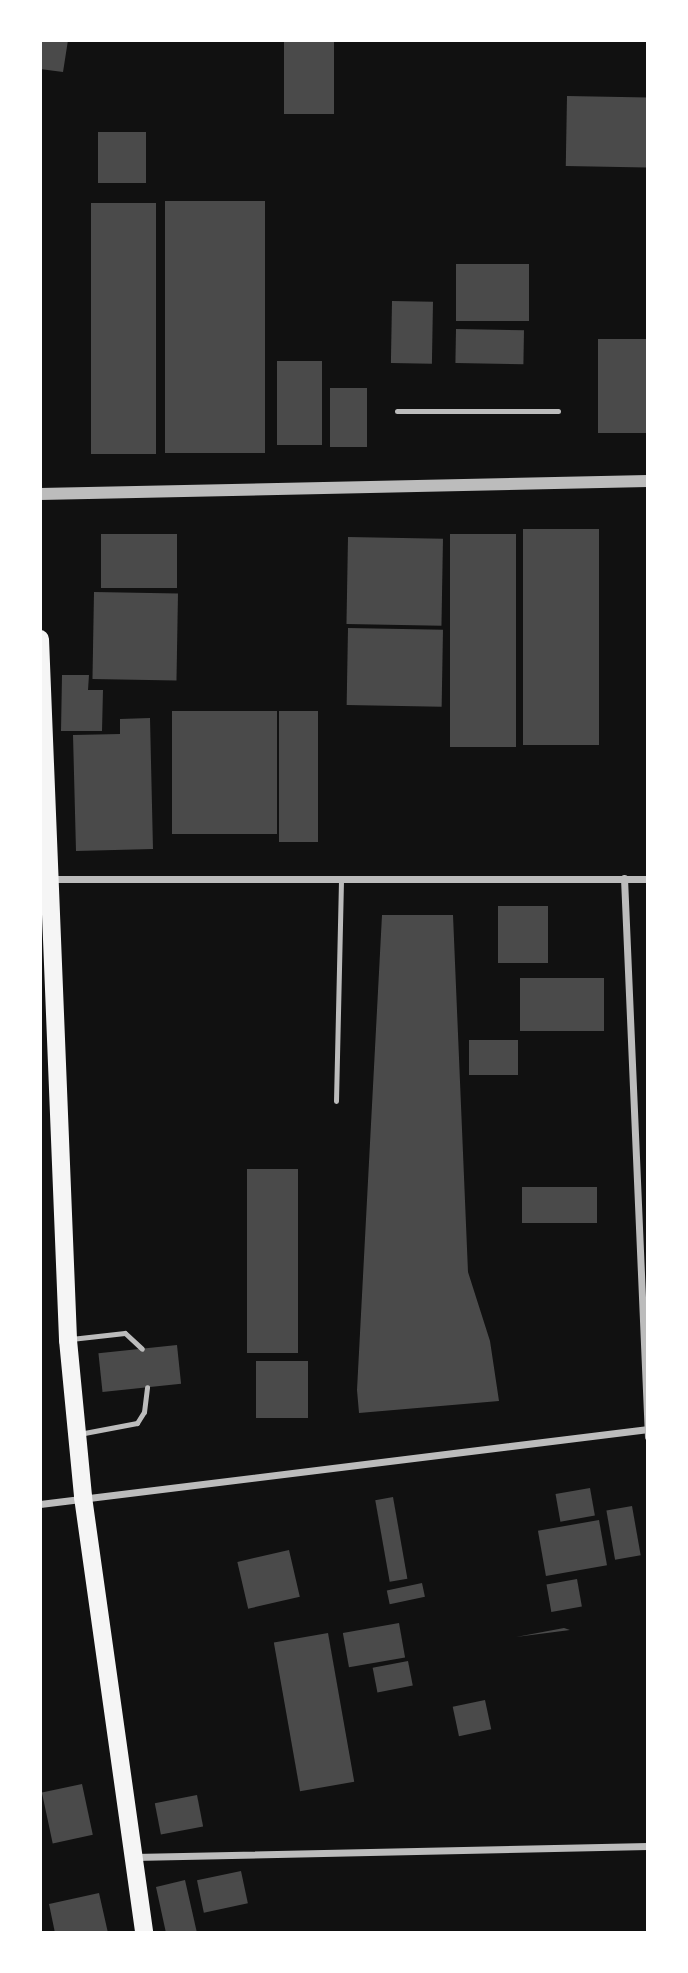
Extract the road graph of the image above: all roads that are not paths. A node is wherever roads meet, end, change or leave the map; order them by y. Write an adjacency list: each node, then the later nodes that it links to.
1 (397, 411): 2 (lane)
2 (558, 411)
3 (648, 481): 4 (street)
4 (40, 494)
5 (40, 639): 8 (main road)
6 (624, 878): 7 (street); 9 (street); 14 (street)
7 (648, 878)
8 (47, 879): 9 (street); 11 (main road)
9 (341, 879): 10 (lane)
10 (336, 1101)
11 (68, 1340): 12 (lane); 15 (main road)
12 (142, 1349)
13 (147, 1387): 15 (lane)
14 (647, 1429): 16 (street); 17 (street)
15 (76, 1434): 17 (main road)
16 (648, 1436)
17 (83, 1497): 18 (street); 20 (main road)
18 (40, 1504)
19 (648, 1846): 20 (street)
20 (134, 1857): 21 (main road)
21 (144, 1933)

